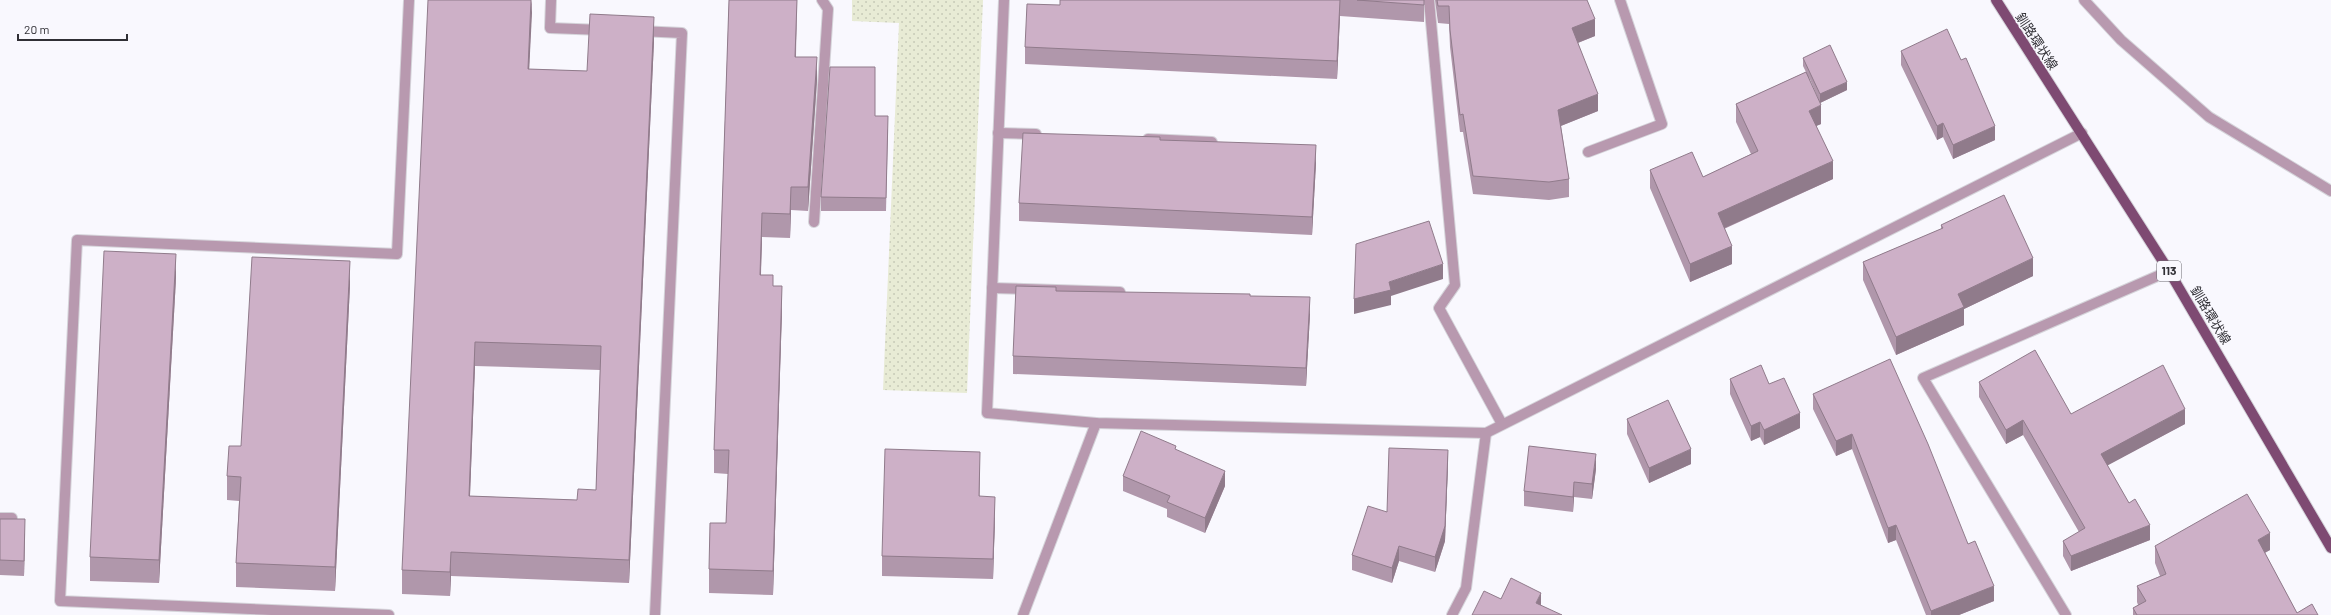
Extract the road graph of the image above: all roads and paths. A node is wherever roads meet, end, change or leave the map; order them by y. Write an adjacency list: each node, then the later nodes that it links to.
1 (409, 0): 28 (street)
2 (551, 0): 9 (street)
3 (822, 0): 18 (street)
4 (1004, 0): 11 (street)
5 (1429, 0): 23 (street)
6 (1620, 0): 16 (street)
7 (1996, 0): 12 (main road, 釧路環状線 / 113)
8 (2084, 0): 17 (street)
9 (612, 30)
10 (627, 31): 29 (street)
11 (998, 133): 13 (street); 20 (street)
12 (2082, 133): 19 (main road, 釧路環状線 / 113); 23 (street)
13 (1046, 135)
14 (1140, 139): 15 (street)
15 (1226, 142)
16 (1588, 152)
17 (2331, 191)
18 (814, 222)
19 (2169, 271): 27 (main road, 釧路環状線 / 113); 32 (street)
20 (992, 288): 21 (street); 22 (street)
21 (1127, 293)
22 (1096, 423): 24 (street); 30 (street)
23 (1502, 424): 24 (street)
24 (1486, 432): 31 (street)
25 (0, 518): 26 (street)
26 (12, 518)
27 (2331, 548)
28 (389, 615)
29 (655, 615)
30 (1023, 615)
31 (1452, 615)
32 (2066, 615)

